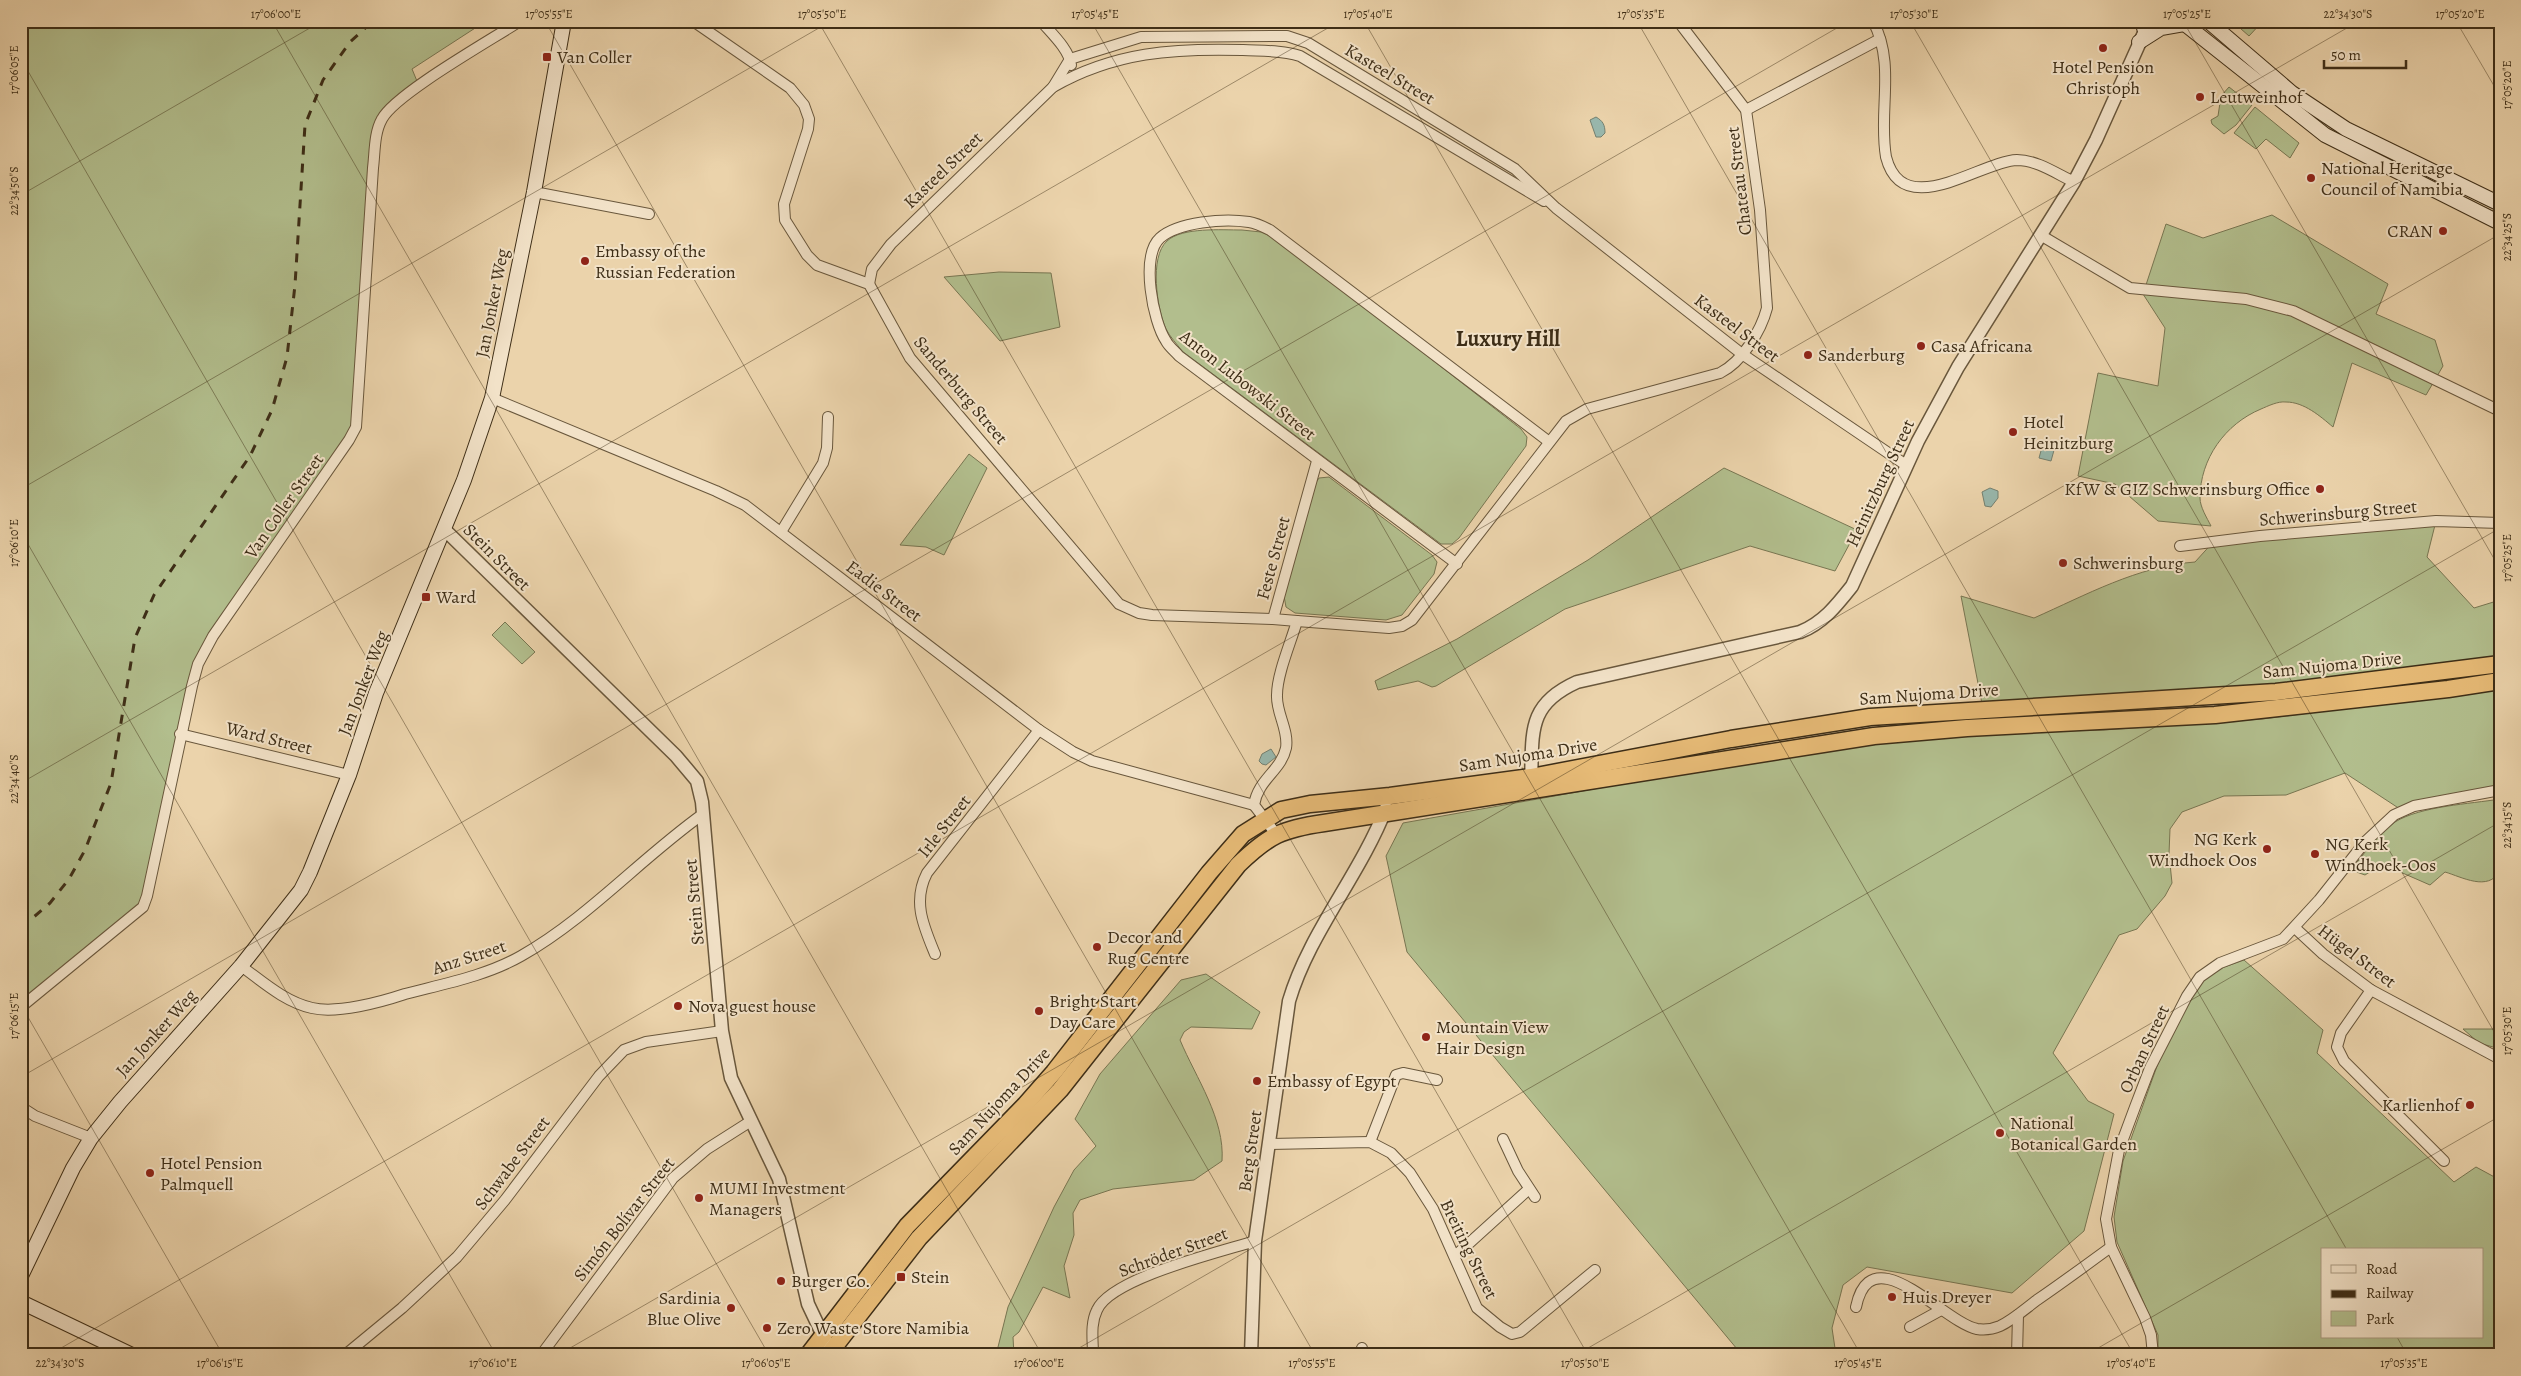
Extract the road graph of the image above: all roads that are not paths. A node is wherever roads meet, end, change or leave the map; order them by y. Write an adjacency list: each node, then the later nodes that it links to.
1 (520, 21): 40 (street, Van Coller Street)
2 (564, 21): 16 (main road, Jan Jonker Weg)
3 (693, 21): 22 (street)
4 (1041, 21): 11 (street)
5 (1678, 21): 14 (street, Chateau Street)
6 (1873, 21): 10 (street)
7 (2208, 21): 17 (main road)
8 (2183, 23): 9 (main road); 20 (main road)
9 (2143, 29): 15 (street, Heinitzburg Street)
10 (1880, 39): 14 (street); 15 (street)
11 (1070, 59): 12 (street); 13 (street, Kasteel Street); 18 (street, Kasteel Street)
12 (1072, 76): 13 (street, Kasteel Street); 18 (street, Kasteel Street)
13 (1053, 87): 22 (street, Kasteel Street)
14 (1746, 110): 23 (street, Chateau Street)
15 (2074, 182): 21 (street, Heinitzburg Street)
16 (534, 192): 19 (street); 24 (main road, Jan Jonker Weg)
17 (2500, 204)
18 (1556, 208): 23 (street, Kasteel Street)
19 (649, 214)
20 (2500, 223)
21 (2042, 236): 25 (street); 29 (street, Heinitzburg Street)
22 (869, 284): 35 (street, Sanderburg Street)
23 (1742, 354): 27 (street); 29 (street, Kasteel Street)
24 (492, 398): 31 (main road, Jan Jonker Weg); 32 (street, Eadie Street)
25 (2500, 411)
26 (828, 417): 32 (street)
27 (1548, 441): 28 (street, Anton Lubowski Street); 34 (street)
28 (1317, 461): 34 (street, Anton Lubowski Street); 35 (street, Feste Street)
29 (1906, 465): 42 (street, Heinitzburg Street)
30 (2500, 523): 33 (street, Schwerinsburg Street)
31 (445, 530): 41 (main road, Jan Jonker Weg); 46 (street, Stein Street)
32 (781, 532): 39 (street, Eadie Street)
33 (2180, 546)
34 (1456, 564): 36 (street)
35 (1273, 619): 36 (street, Feste Street)
36 (1298, 621): 45 (street)
37 (2500, 664): 42 (highway, Sam Nujoma Drive)
38 (2500, 680): 42 (highway, Sam Nujoma Drive)
39 (1039, 730): 45 (street, Eadie Street); 51 (street, Irle Street)
40 (180, 734): 41 (street, Ward Street); 54 (street, Van Coller Street)
41 (350, 775): 52 (main road, Jan Jonker Weg)
42 (1531, 784): 44 (highway, Sam Nujoma Drive); 47 (highway, Sam Nujoma Drive)
43 (2500, 790): 50 (street, Hügel Street)
44 (1390, 796): 47 (street, Berg Street); 48 (highway, Sam Nujoma Drive)
45 (1254, 804): 48 (street)
46 (703, 814): 52 (street, Anz Street); 55 (street, Stein Street)
47 (1383, 815): 49 (highway, Sam Nujoma Drive); 63 (street, Berg Street)
48 (1265, 819): 49 (street); 75 (highway, Sam Nujoma Drive)
49 (1276, 834): 76 (highway, Sam Nujoma Drive)
50 (2294, 928): 53 (street, Hügel Street); 66 (street, Orban Street)
51 (936, 954)
52 (241, 966): 60 (main road, Jan Jonker Weg)
53 (2371, 990): 56 (street, Hügel Street); 64 (street)
54 (21, 1006)
55 (722, 1031): 59 (street, Stein Street); 78 (street, Schwabe Street)
56 (2500, 1059)
57 (1437, 1080): 62 (street)
58 (21, 1107): 60 (street)
59 (751, 1121): 75 (street, Stein Street); 79 (street, Simón Bolívar Street)
60 (91, 1138): 69 (main road, Jan Jonker Weg)
61 (1503, 1139): 67 (street)
62 (1370, 1142): 63 (street, Breiting Street); 67 (street, Breiting Street)
63 (1269, 1144): 65 (street, Berg Street)
64 (2444, 1162)
65 (1255, 1241): 81 (street, Schröder Street); 82 (street, Berg Street)
66 (2111, 1247): 73 (street); 84 (street, Orban Street)
67 (1455, 1256): 68 (street, Breiting Street)
68 (1595, 1270)
69 (21, 1276)
70 (21, 1302): 77 (main road)
71 (1856, 1306): 72 (street)
72 (1941, 1310): 73 (street); 74 (street)
73 (2018, 1315): 83 (street)
74 (1910, 1327)
75 (822, 1336): 76 (street, Stein Street); 80 (highway, Sam Nujoma Drive)
76 (831, 1353)
77 (128, 1354)
78 (345, 1355)
79 (540, 1355)
80 (808, 1355)
81 (1093, 1355)
82 (1251, 1355)
83 (2017, 1355)
84 (2153, 1355)

